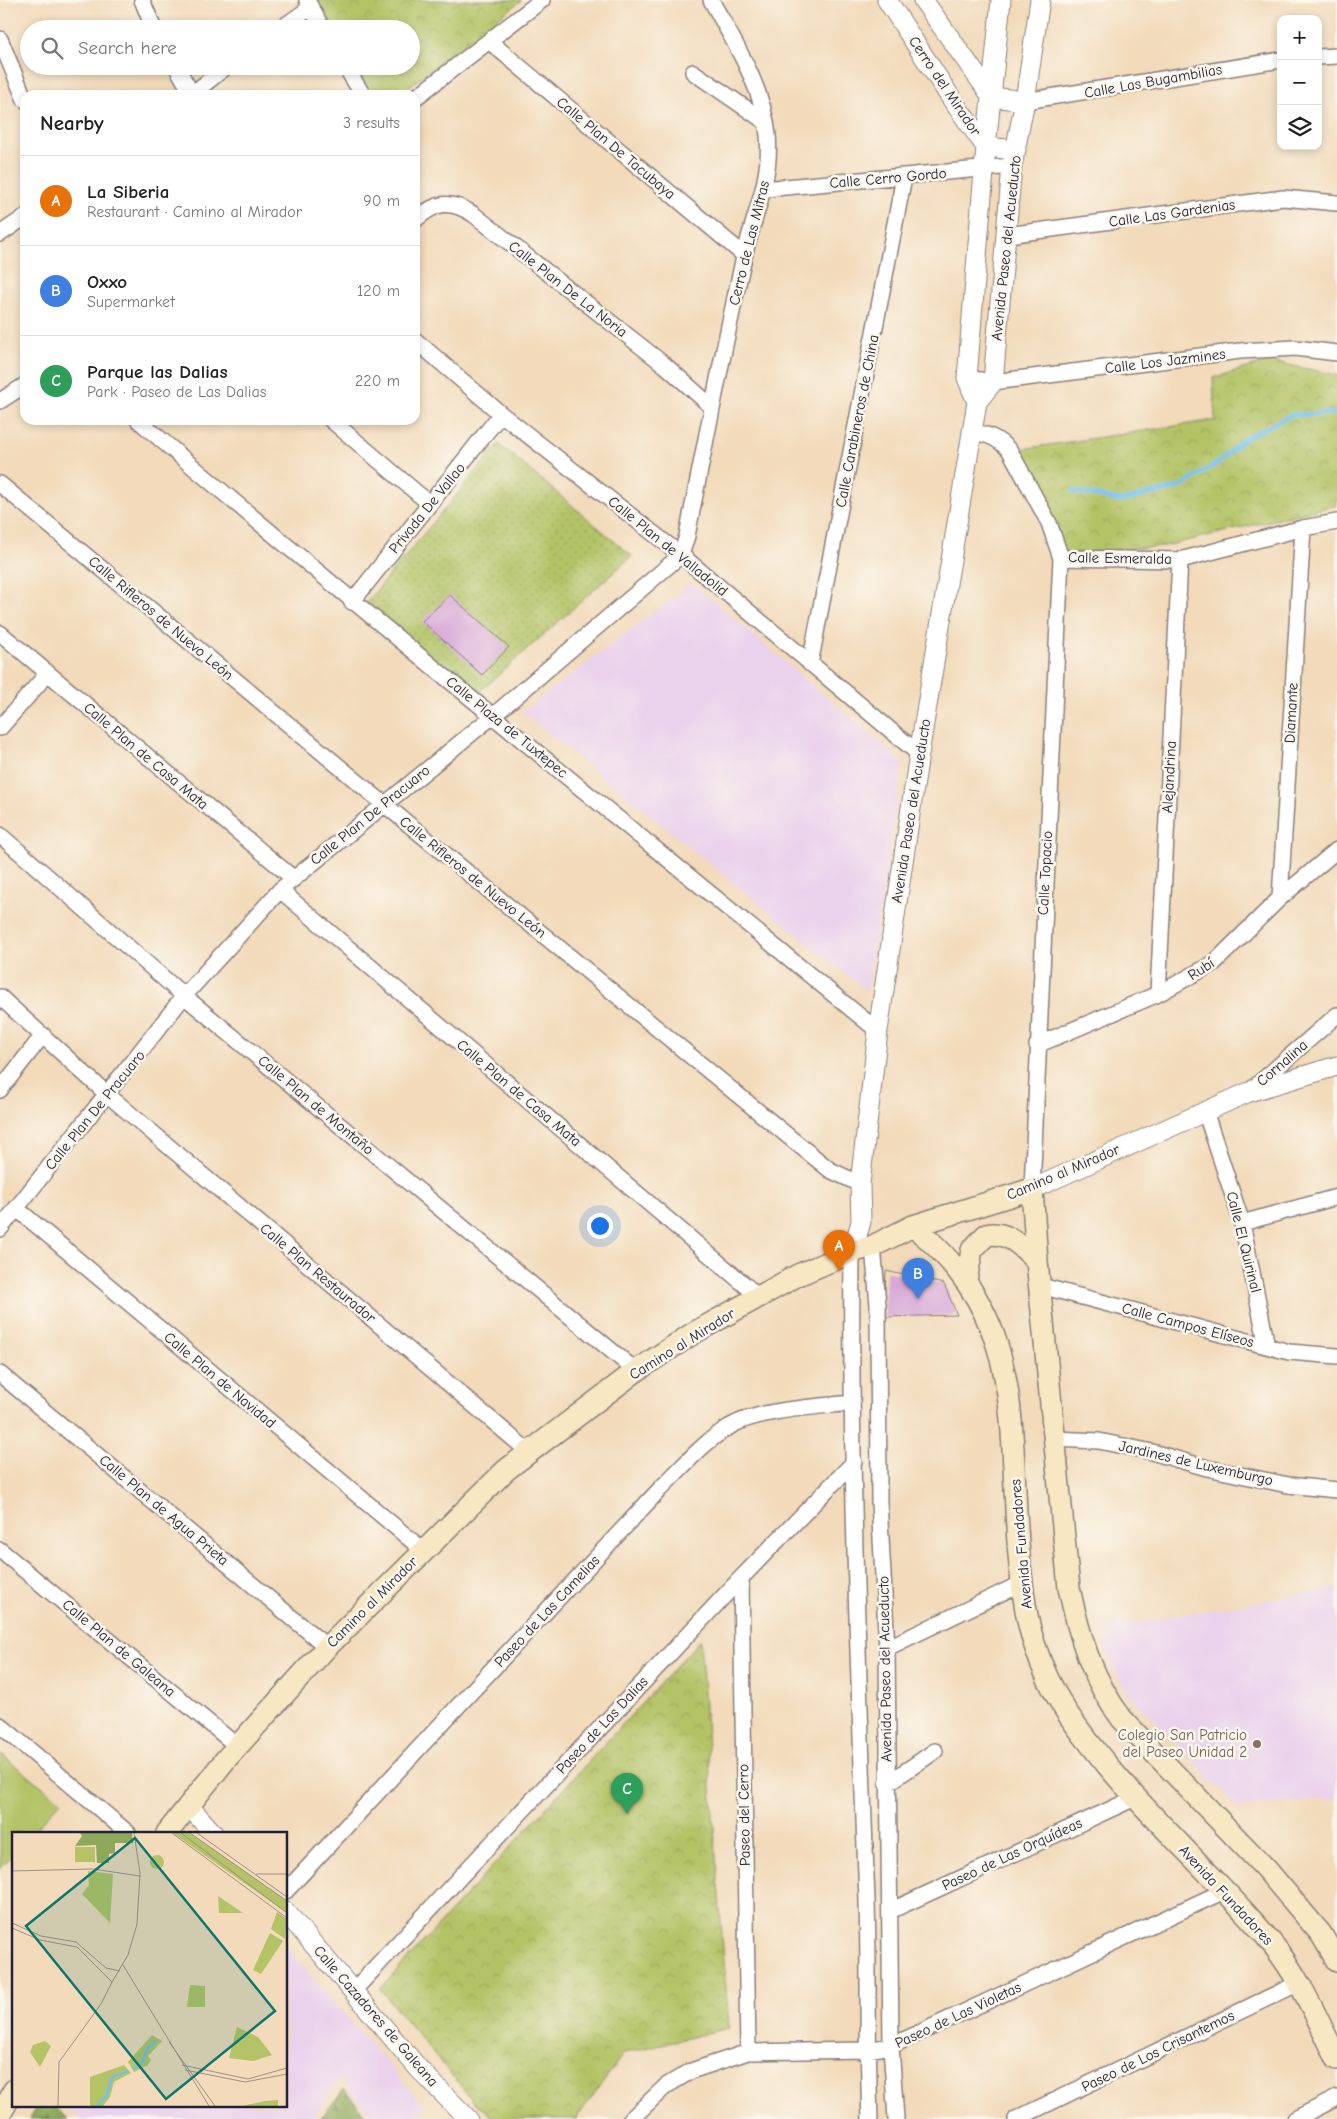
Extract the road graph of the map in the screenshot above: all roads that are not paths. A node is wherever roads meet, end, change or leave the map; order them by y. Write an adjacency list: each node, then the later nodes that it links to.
1 (142, 0): 9 (street)
2 (542, 0): 13 (street)
3 (711, 0): 28 (street, Cerro de Las Mitras)
4 (887, 0): 29 (street, Cerro del Mirador)
5 (923, 0): 26 (street, Cerro del Mirador)
6 (1002, 0): 26 (street, Avenida Paseo del Acueducto)
7 (1040, 0): 27 (street, Avenida Paseo del Acueducto)
8 (309, 4): 10 (street); 11 (street)
9 (150, 20)
10 (290, 20)
11 (318, 20)
12 (0, 39): 21 (street)
13 (489, 41): 25 (street); 39 (street, Calle Plan De Tacubaya)
14 (1337, 56): 15 (street)
15 (1322, 57)
16 (1277, 61): 27 (street, Calle Las Bugambilias)
17 (693, 72): 28 (street)
18 (181, 75): 22 (street)
19 (216, 75): 23 (street)
20 (351, 75): 24 (street)
21 (21, 90)
22 (189, 90)
23 (198, 90)
24 (360, 90)
25 (420, 94)
26 (992, 97): 27 (street); 29 (street, Avenida Paseo del Acueducto)
27 (1026, 102): 30 (street, Avenida Paseo del Acueducto)
28 (766, 122): 33 (street, Cerro de Las Mitras)
29 (986, 147): 30 (street, Cerro del Mirador); 31 (street, Avenida Paseo del Acueducto)
30 (1014, 158): 31 (street, Calle Cerro Gordo); 38 (street, Avenida Paseo del Acueducto)
31 (984, 169): 32 (street, Calle Cerro Gordo); 42 (street, Avenida Paseo del Acueducto)
32 (904, 177): 33 (street, Calle Cerro Gordo); 61 (street, Calle Carabineros de China)
33 (764, 189): 39 (street, Cerro de Las Mitras)
34 (1337, 203): 38 (street, Calle Las Gardenias)
35 (420, 216): 47 (street, Calle Plan De La Noria)
36 (20, 220): 37 (street)
37 (0, 234)
38 (1007, 235): 43 (street, Avenida Paseo del Acueducto)
39 (744, 255): 47 (street, Cerro de Las Mitras)
40 (420, 344): 48 (street, Calle Plan de Valladolid)
41 (1337, 352): 43 (street, Calle Los Jazmines)
42 (967, 378): 43 (street, Calle Los Jazmines); 46 (street, Avenida Paseo del Acueducto)
43 (993, 382): 46 (street, Avenida Paseo del Acueducto)
44 (20, 388): 45 (street)
45 (0, 401)
46 (977, 402): 51 (street, Avenida Paseo del Acueducto)
47 (712, 407): 56 (street)
48 (502, 414): 53 (street, Privada De Vallao); 56 (street, Calle Plan de Valladolid)
49 (144, 425): 59 (street, Calle Plaza de Tuxtepec)
50 (337, 425): 53 (street)
51 (972, 432): 57 (street, Calle Esmeralda); 65 (street, Avenida Paseo del Acueducto)
52 (0, 484): 66 (street, Calle Rifleros de Nuevo León)
53 (430, 504): 59 (street, Privada De Vallao)
54 (1337, 522): 55 (street, Calle Esmeralda)
55 (1303, 528): 58 (street, Calle Esmeralda); 71 (street, Diamante)
56 (681, 555): 61 (street, Calle Plan de Valladolid); 63 (street, Calle Plan De Pracuaro)
57 (1060, 558): 58 (street, Calle Esmeralda); 78 (street, Calle Topacio)
58 (1180, 560): 72 (street, Alejandrina)
59 (352, 602): 63 (street, Calle Plaza de Tuxtepec)
60 (0, 633): 62 (street, Calle Plan de Casa Mata)
61 (810, 664): 65 (street, Calle Plan de Valladolid)
62 (46, 674): 64 (street); 69 (street, Calle Plan de Casa Mata)
63 (494, 715): 66 (street, Calle Plan De Pracuaro); 76 (street, Calle Plaza de Tuxtepec)
64 (0, 728)
65 (918, 754): 76 (street, Avenida Paseo del Acueducto)
66 (384, 804): 69 (street, Calle Plan De Pracuaro); 84 (street, Calle Rifleros de Nuevo León)
67 (0, 835): 73 (street, Calle Plan de Montaño)
68 (1337, 850): 71 (street, Rubí)
69 (293, 878): 70 (street, Calle Plan De Pracuaro)
70 (280, 890): 73 (street, Calle Plan De Pracuaro); 97 (street, Calle Plan de Casa Mata)
71 (1280, 898): 72 (street, Rubí)
72 (1158, 994): 78 (street, Rubí)
73 (184, 996): 82 (street, Calle Plan De Pracuaro); 100 (street, Calle Plan de Montaño)
74 (0, 997): 77 (street, Calle Plan Restaurador)
75 (1337, 1015): 81 (street, Cornalina)
76 (878, 1031): 84 (street, Avenida Paseo del Acueducto)
77 (43, 1035): 80 (street); 82 (street, Calle Plan Restaurador)
78 (1037, 1045): 85 (street, Calle Topacio)
79 (1337, 1066): 81 (street, Camino al Mirador)
80 (0, 1090)
81 (1249, 1092): 83 (street, Camino al Mirador)
82 (108, 1095): 87 (street, Calle Plan De Pracuaro); 104 (street, Calle Plan Restaurador)
83 (1205, 1111): 85 (street, Camino al Mirador); 89 (street, Calle El Quirinal)
84 (860, 1184): 88 (street, Avenida Paseo del Acueducto)
85 (1032, 1189): 90 (main road, Camino al Mirador); 94 (main road)
86 (1337, 1198): 89 (street)
87 (16, 1208): 91 (street, Calle Plan De Pracuaro); 110 (street, Calle Plan de Navidad)
88 (861, 1222): 92 (street, Avenida Paseo del Acueducto); 93 (street, Avenida Paseo del Acueducto)
89 (1242, 1223): 98 (street, Calle El Quirinal)
90 (913, 1226): 92 (main road, Camino al Mirador); 95 (main road, Avenida Fundadores)
91 (0, 1229)
92 (873, 1246): 93 (main road, Camino al Mirador); 107 (street, Avenida Paseo del Acueducto)
93 (852, 1252): 97 (main road, Camino al Mirador); 102 (street, Avenida Paseo del Acueducto)
94 (1036, 1261): 95 (main road); 96 (main road)
95 (966, 1280): 112 (main road, Avenida Fundadores)
96 (1041, 1286): 98 (street, Calle Campos Elíseos); 103 (main road)
97 (758, 1296): 100 (main road, Camino al Mirador)
98 (1268, 1346): 99 (street, Calle Campos Elíseos)
99 (1337, 1356)
100 (636, 1371): 104 (main road, Camino al Mirador)
101 (0, 1374): 113 (street, Calle Plan de Agua Prieta)
102 (851, 1403): 105 (street, Avenida Paseo del Acueducto); 124 (street, Paseo de Las Camelias)
103 (1054, 1439): 106 (street, Jardines de Luxemburgo); 128 (main road)
104 (528, 1451): 110 (main road, Camino al Mirador)
105 (854, 1462): 108 (street, Avenida Paseo del Acueducto); 111 (street, Paseo de Las Dalias)
106 (1337, 1490)
107 (879, 1502): 108 (street); 114 (street, Avenida Paseo del Acueducto)
108 (853, 1504): 132 (street, Avenida Paseo del Acueducto)
109 (0, 1550): 116 (street, Calle Plan de Galeana)
110 (424, 1551): 113 (main road, Camino al Mirador)
111 (740, 1578): 130 (street, Paseo de Las Dalias); 133 (street, Paseo del Cerro)
112 (1022, 1583): 114 (street); 119 (main road, Avenida Fundadores)
113 (327, 1647): 116 (main road, Camino al Mirador)
114 (887, 1648): 118 (street, Avenida Paseo del Acueducto)
115 (0, 1725): 121 (street)
116 (237, 1746): 120 (main road, Camino al Mirador)
117 (935, 1751): 118 (street)
118 (887, 1784): 126 (street, Avenida Paseo del Acueducto)
119 (1135, 1798): 125 (main road, Avenida Fundadores); 126 (street, Paseo de Las Orquídeas)
120 (188, 1806): 122 (main road, Camino al Mirador); 123 (street)
121 (127, 1832)
122 (168, 1832)
123 (212, 1832)
124 (288, 1889)
125 (1224, 1890): 129 (main road, Avenida Fundadores); 131 (street, Paseo de Las Violetas)
126 (890, 1911): 131 (street, Avenida Paseo del Acueducto)
127 (288, 1914): 130 (street, Calle Cazadores de Galeana)
128 (1337, 1962)
129 (1299, 1983): 134 (main road, Avenida Fundadores); 142 (street, Paseo de Los Crisantemos)
130 (354, 1990): 138 (street, Calle Cazadores de Galeana)
131 (891, 2046): 132 (street, Paseo de Las Violetas); 141 (street, Avenida Paseo del Acueducto)
132 (867, 2050): 133 (street, Paseo de Las Violetas); 140 (street, Avenida Paseo del Acueducto)
133 (748, 2052): 139 (street, Paseo de Las Violetas)
134 (1337, 2059)
135 (12, 2093): 137 (main road)
136 (1337, 2098): 143 (street)
137 (0, 2114)
138 (468, 2119)
139 (632, 2119)
140 (870, 2119)
141 (896, 2119)
142 (1016, 2119)
143 (1295, 2119)

